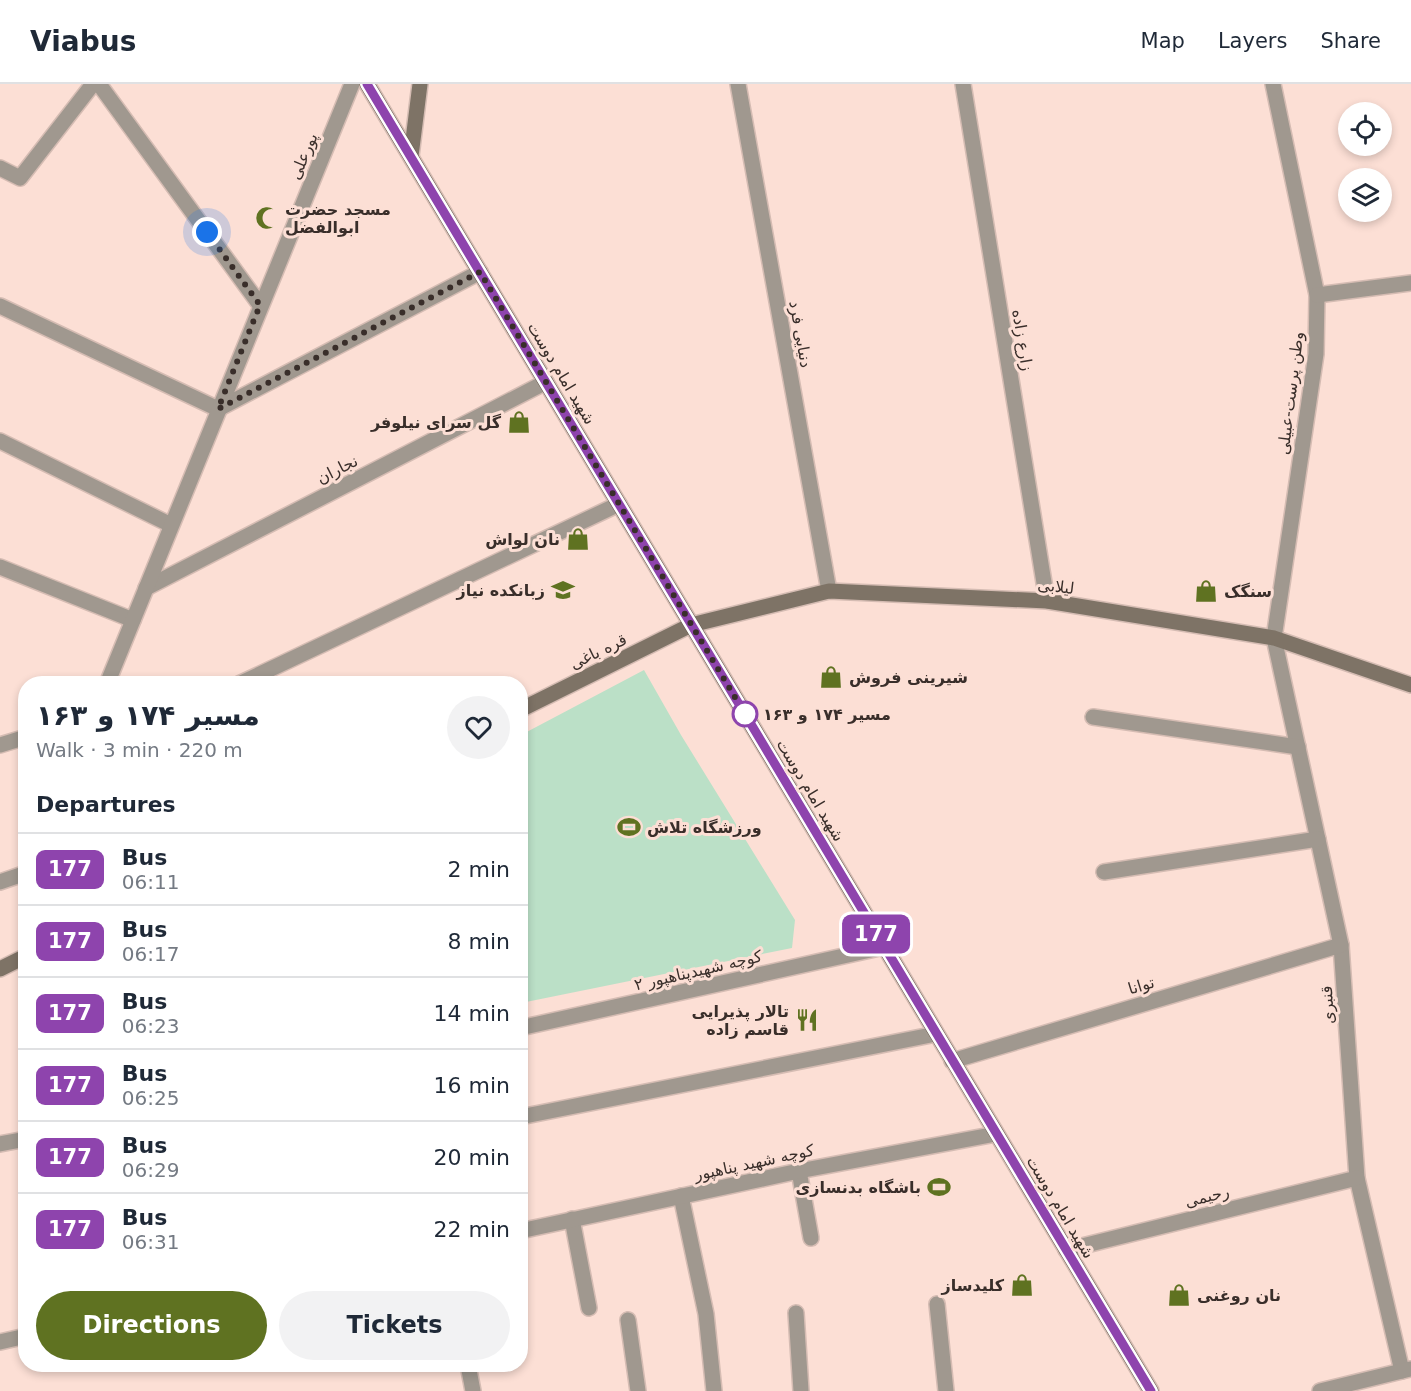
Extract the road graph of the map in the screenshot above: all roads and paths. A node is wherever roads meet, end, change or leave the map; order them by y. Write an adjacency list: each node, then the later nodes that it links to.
1 (93, 84): 10 (street)
2 (99, 84): 14 (street)
3 (352, 84): 14 (street, پورعلی)
4 (367, 84): 9 (main road, شهید امام دوست)
5 (420, 84): 9 (main road)
6 (738, 84): 23 (street, دنیایی فرد)
7 (963, 84): 24 (street, زارع زاده)
8 (1273, 84): 13 (street, وطن پرست-عبیلی)
9 (411, 156): 11 (main road, شهید امام دوست)
10 (0, 168)
11 (480, 272): 16 (main road, شهید امام دوست); 17 (street)
12 (1411, 283): 13 (street)
13 (1317, 295): 27 (street, وطن پرست-عبیلی)
14 (260, 305): 17 (street, پورعلی)
15 (0, 306): 17 (street)
16 (546, 382): 19 (main road, شهید امام دوست); 22 (street, نجاران)
17 (218, 409): 20 (street, پورعلی)
18 (0, 441): 20 (street)
19 (619, 504): 26 (main road, شهید امام دوست); 29 (street)
20 (171, 525): 22 (street, پورعلی)
21 (0, 567): 25 (street)
22 (146, 588): 25 (street, پورعلی)
23 (829, 591): 24 (main road, لیلابی); 26 (main road, لیلابی)
24 (1047, 601): 27 (main road, لیلابی)
25 (133, 620): 28 (street, پورعلی)
26 (692, 625): 31 (main road, قره باغی); 41 (main road, شهید امام دوست)
27 (1274, 638): 30 (main road, لیلابی); 35 (street, قنبری)
28 (110, 676)
29 (256, 676)
30 (1411, 685)
31 (528, 706)
32 (1093, 717): 35 (street)
33 (18, 739): 34 (street)
34 (0, 745)
35 (1298, 747): 36 (street, قنبری)
36 (1318, 839): 37 (street); 40 (street, قنبری)
37 (1104, 872)
38 (18, 876): 39 (street)
39 (0, 882)
40 (1341, 945): 46 (street, توانا); 52 (street, قنبری)
41 (884, 947): 44 (street, ۲ کوچه شهیدپناهپور); 45 (main road, شهید امام دوست)
42 (18, 960): 43 (main road)
43 (0, 969)
44 (528, 1026)
45 (936, 1034): 46 (main road, شهید امام دوست); 47 (street)
46 (952, 1061): 48 (main road, شهید امام دوست)
47 (528, 1115)
48 (996, 1134): 51 (street, کوچه شهید پناهپور); 57 (main road, شهید امام دوست)
49 (18, 1141): 50 (street)
50 (0, 1144)
51 (799, 1171): 53 (street, کوچه شهید پناهپور); 56 (street)
52 (1357, 1178): 57 (street, رحیمی); 64 (street, قنبری)
53 (681, 1196): 54 (street, کوچه شهید پناهپور); 68 (street)
54 (572, 1219): 55 (street, کوچه شهید پناهپور); 59 (street)
55 (528, 1229)
56 (811, 1239)
57 (1066, 1250): 71 (main road, شهید امام دوست)
58 (938, 1304): 70 (street)
59 (589, 1308)
60 (796, 1313): 69 (street)
61 (628, 1320): 67 (street)
62 (18, 1338): 63 (street)
63 (0, 1342)
64 (1407, 1370): 72 (street)
65 (469, 1372): 66 (street)
66 (473, 1391)
67 (638, 1391)
68 (714, 1391)
69 (801, 1391)
70 (946, 1391)
71 (1151, 1391)
72 (1320, 1391)

